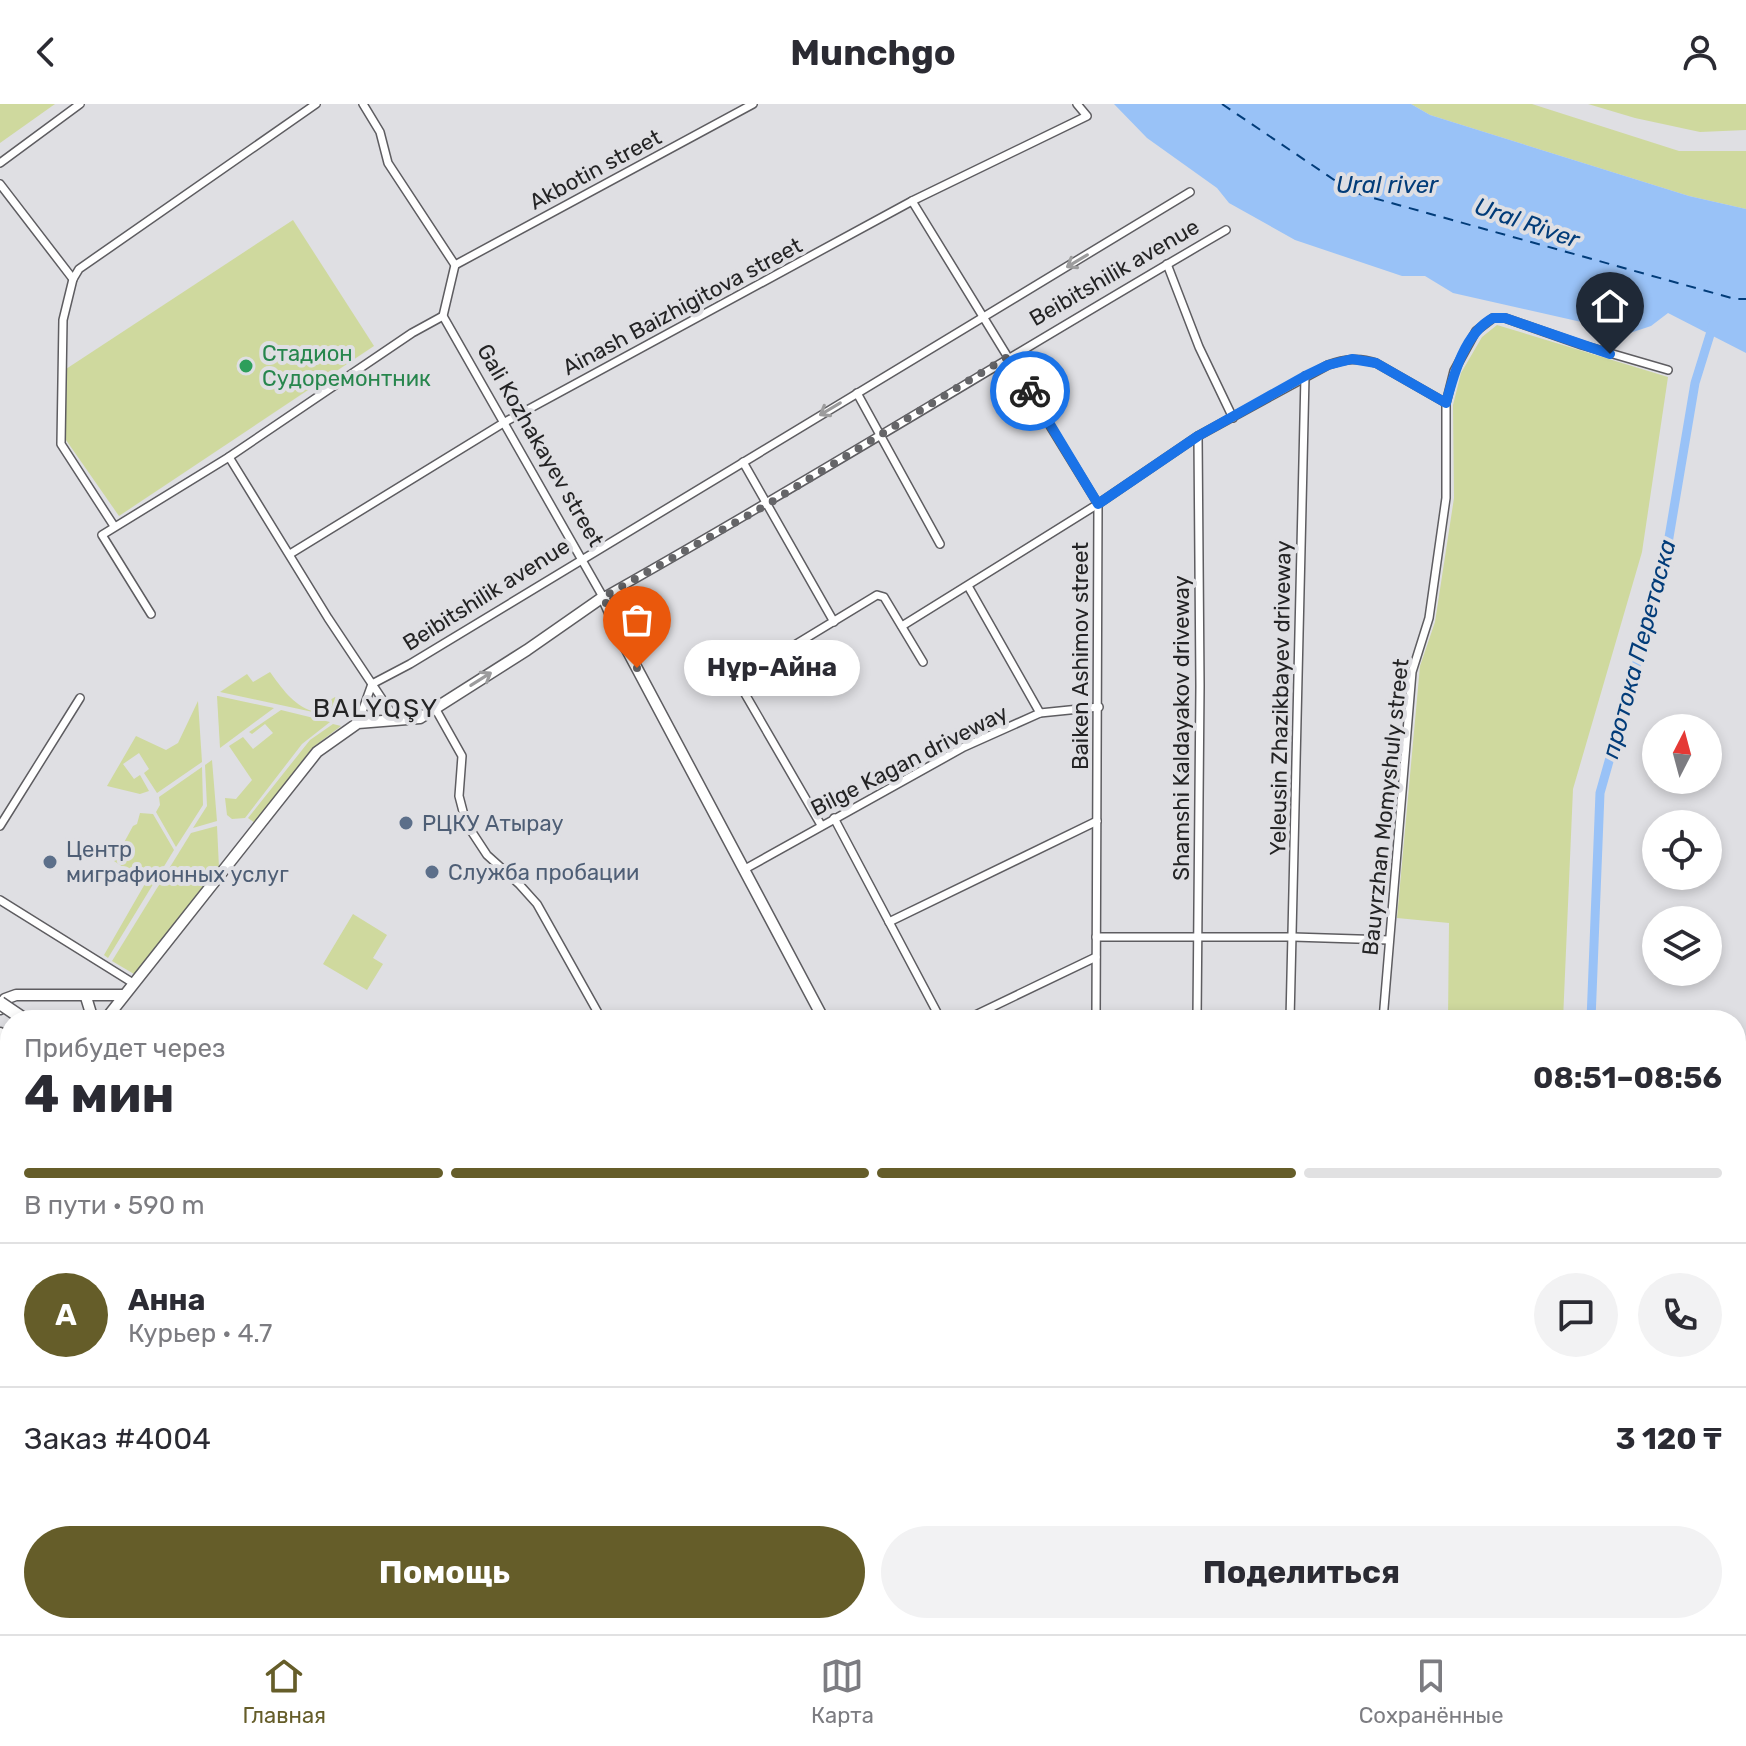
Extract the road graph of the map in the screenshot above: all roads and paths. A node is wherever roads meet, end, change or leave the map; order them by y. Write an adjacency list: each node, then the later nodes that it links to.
1 (80, 104): 6 (street)
2 (316, 104): 13 (street)
3 (363, 104): 12 (street)
4 (753, 104): 12 (street, Akbotin street)
5 (1077, 104): 9 (street, Ainash Baizhigitova street)
6 (0, 163)
7 (0, 184): 13 (street)
8 (1190, 192): 15 (street, Beibitshilik avenue, one-way to 15)
9 (912, 201): 15 (street); 22 (street, Ainash Baizhigitova street)
10 (1226, 230): 11 (street, Beibitshilik avenue)
11 (1167, 264): 16 (street, Beibitshilik avenue); 21 (street)
12 (455, 265): 14 (street)
13 (73, 279): 29 (street)
14 (443, 316): 22 (street, Gali Kozhakayev street); 25 (street)
15 (983, 317): 16 (street); 19 (street, Beibitshilik avenue)
16 (1009, 356): 23 (street, Beibitshilik avenue); 28 (street)
17 (1668, 370): 20 (street, Bauyrzhan Momyshuly street)
18 (1305, 376): 20 (street); 21 (street); 54 (street, Yeleusin Zhazikbayev driveway)
19 (857, 393): 23 (street); 26 (street, Beibitshilik avenue, one-way to 26)
20 (1446, 403): 56 (street, Bauyrzhan Momyshuly street)
21 (1233, 418): 24 (street)
22 (505, 422): 31 (street, Ainash Baizhigitova street); 32 (street, Gali Kozhakayev street)
23 (882, 434): 27 (street, Beibitshilik avenue); 30 (street)
24 (1198, 436): 28 (street); 55 (street, Shamshi Kaldayakov driveway)
25 (229, 457): 29 (street); 31 (street)
26 (743, 462): 27 (street); 32 (street, Beibitshilik avenue)
27 (768, 504): 34 (street, Beibitshilik avenue); 36 (street)
28 (1098, 504): 33 (street); 41 (street, Baiken Ashimov street)
29 (114, 526): 35 (street)
30 (940, 544)
31 (290, 554): 39 (street)
32 (583, 557): 34 (street, Gali Kozhakayev street); 39 (street, Beibitshilik avenue)
33 (968, 586): 37 (street); 43 (street)
34 (603, 597): 42 (street, Beibitshilik avenue, one-way to 34); 50 (street, Gali Kozhakayev street)
35 (151, 614)
36 (834, 622): 37 (street); 48 (street)
37 (902, 626): 38 (street)
38 (923, 662)
39 (372, 684): 44 (street); 45 (street)
40 (80, 698): 49 (street)
41 (1099, 707): 43 (street, Bilge Kagan driveway); 47 (street, Baiken Ashimov street)
42 (435, 708): 44 (street, Beibitshilik avenue); 64 (street)
43 (1040, 713): 46 (street, Bilge Kagan driveway)
44 (396, 720): 45 (street, Beibitshilik avenue)
45 (358, 723): 58 (street)
46 (834, 818): 48 (street, Bilge Kagan driveway); 52 (street)
47 (1097, 821): 52 (street); 53 (street, Baiken Ashimov street)
48 (821, 825): 50 (street, Bilge Kagan driveway)
49 (0, 826)
50 (745, 869): 65 (street, Gali Kozhakayev street)
51 (0, 900): 58 (street)
52 (889, 922): 66 (street)
53 (1096, 937): 55 (street); 57 (street, Baiken Ashimov street)
54 (1293, 937): 55 (street); 56 (street); 70 (street, Yeleusin Zhazikbayev driveway)
55 (1198, 938): 69 (street, Shamshi Kaldayakov driveway)
56 (1389, 940): 71 (street, Bauyrzhan Momyshuly street)
57 (1096, 957): 67 (street); 68 (street, Baiken Ashimov street)
58 (133, 983): 59 (street)
59 (123, 995): 60 (street); 63 (street)
60 (86, 997): 61 (street); 62 (street)
61 (0, 1010)
62 (90, 1010)
63 (112, 1010)
64 (596, 1010)
65 (819, 1010)
66 (936, 1010)
67 (986, 1010)
68 (1096, 1010)
69 (1197, 1010)
70 (1290, 1010)
71 (1384, 1010)

